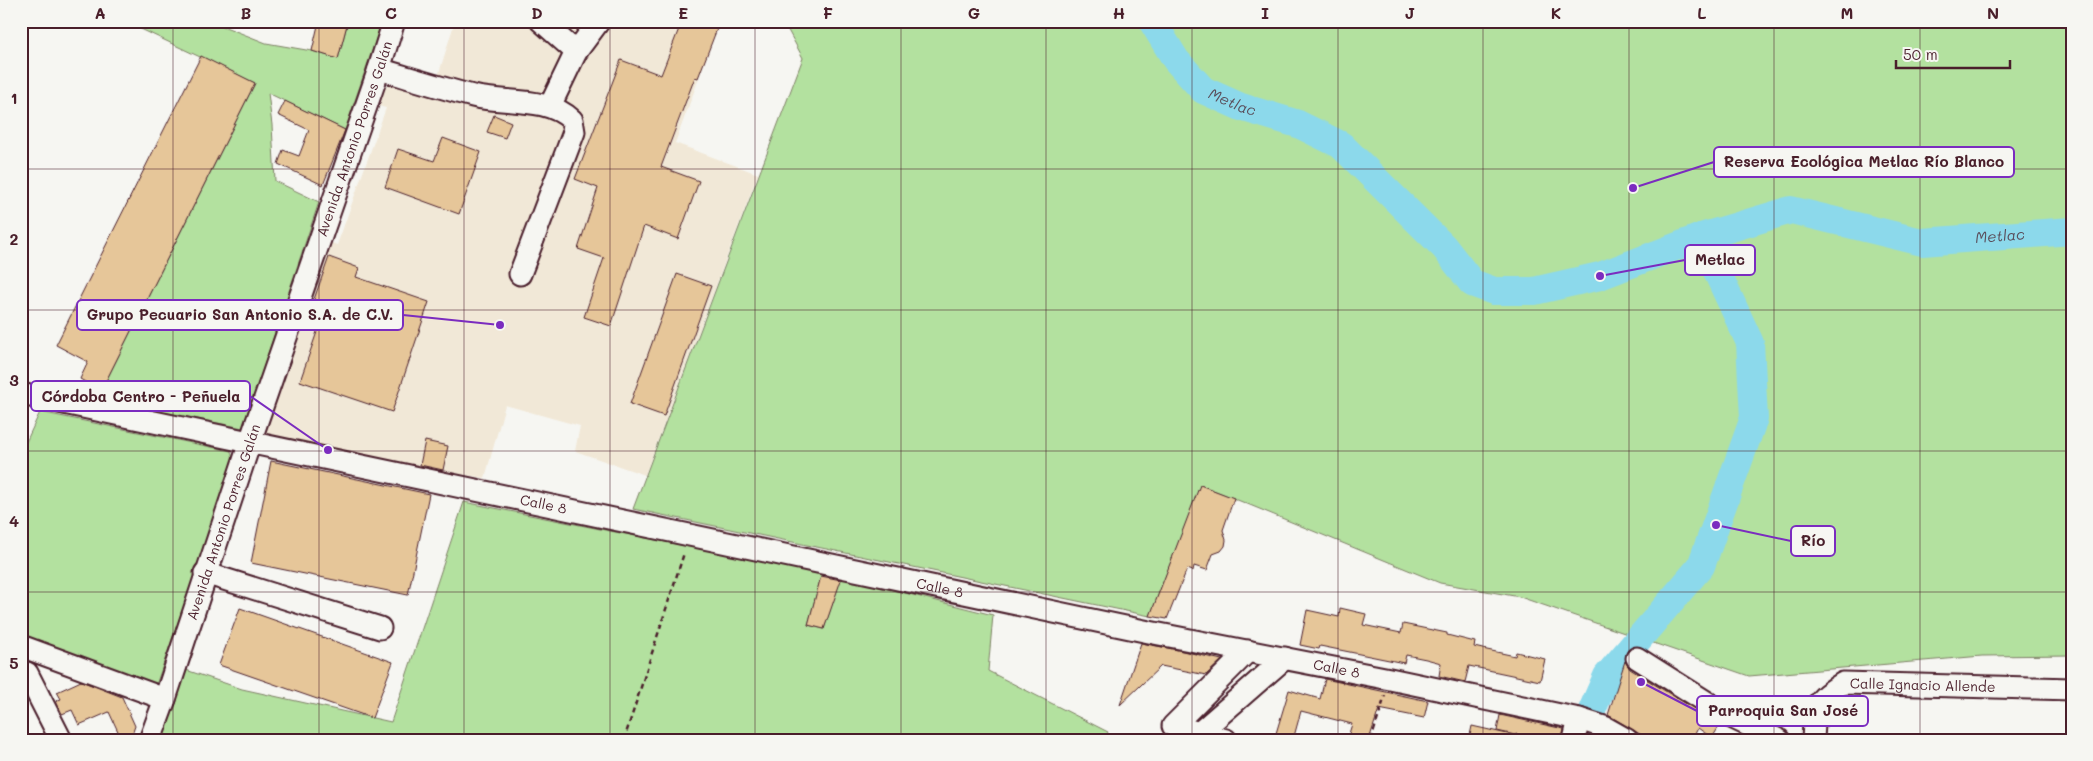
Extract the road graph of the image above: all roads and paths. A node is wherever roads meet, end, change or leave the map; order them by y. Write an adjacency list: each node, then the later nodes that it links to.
1 (394, 21): 5 (street, Avenida Antonio Porres Galán)
2 (541, 21): 4 (street)
3 (600, 21): 4 (street)
4 (576, 52): 6 (street)
5 (379, 69): 6 (street); 9 (street, Avenida Antonio Porres Galán)
6 (550, 106): 7 (street)
7 (520, 274)
8 (21, 394): 9 (street, Calle 8)
9 (250, 442): 10 (street, Calle 8); 11 (street, Avenida Antonio Porres Galán)
10 (690, 535): 14 (street, Calle 8); 25 (path)
11 (205, 573): 12 (street); 20 (street, Avenida Antonio Porres Galán)
12 (380, 628)
13 (21, 646): 20 (street)
14 (1248, 651): 15 (street, Calle 8); 22 (street)
15 (1285, 658): 18 (street, Calle 8); 22 (street)
16 (1637, 658): 30 (street)
17 (27, 673): 23 (street)
18 (1390, 679): 21 (street, Calle 8); 27 (path)
19 (2072, 689): 31 (street, Calle Ignacio Allende)
20 (165, 699): 24 (street, Avenida Antonio Porres Galán)
21 (1579, 719): 28 (street); 29 (street, Calle 8)
22 (1194, 736): 26 (street)
23 (61, 740)
24 (150, 740)
25 (624, 740)
26 (1226, 740)
27 (1371, 740)
28 (1574, 740)
29 (1627, 740)
30 (1780, 740)
31 (1813, 740)

